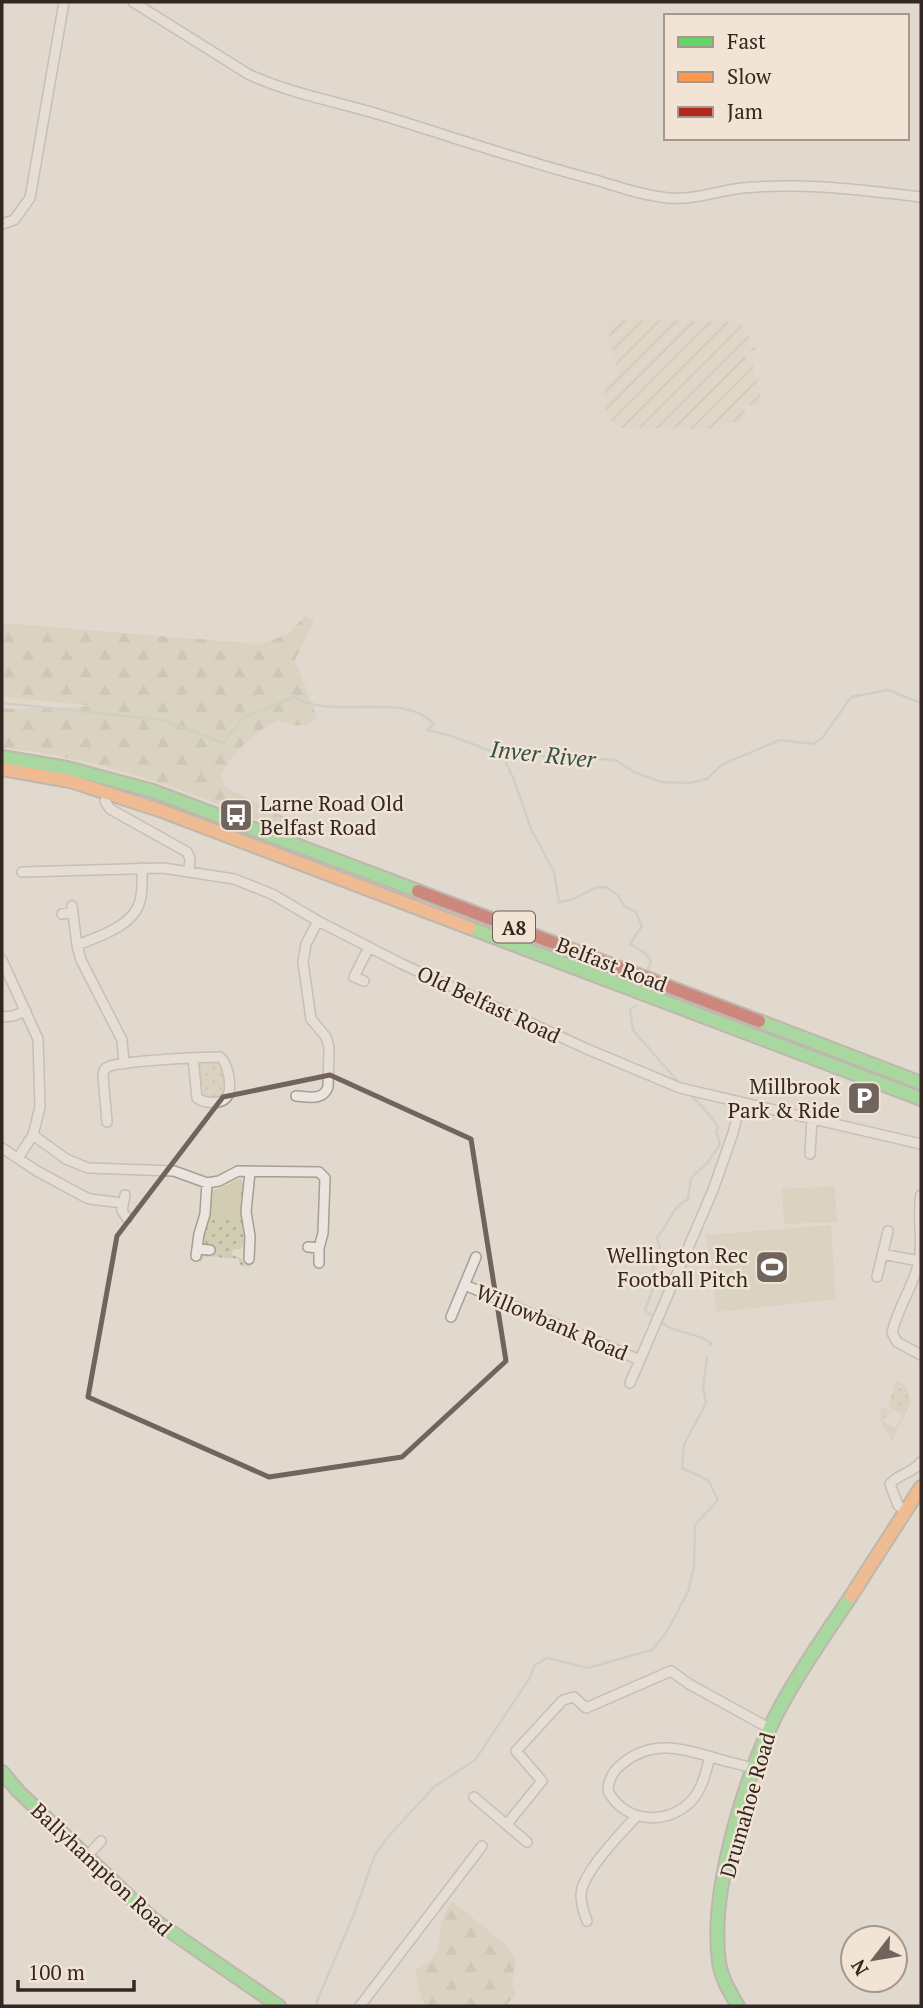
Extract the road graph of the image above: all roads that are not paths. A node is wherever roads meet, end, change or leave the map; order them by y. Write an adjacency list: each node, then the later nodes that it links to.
1 (64, 2): 4 (street)
2 (133, 2): 3 (street)
3 (921, 197)
4 (2, 224)
5 (2, 757): 21 (main road, Belfast Road / A8)
6 (2, 769): 7 (main road, A8)
7 (108, 792): 9 (street); 23 (main road, Belfast Road / A8)
8 (142, 867): 9 (street, Old Belfast Road); 10 (street, Old Belfast Road); 13 (street)
9 (189, 870): 12 (street, Old Belfast Road)
10 (22, 872)
11 (62, 914): 13 (street)
12 (318, 921): 14 (street, Old Belfast Road); 22 (street)
13 (77, 945): 20 (street)
14 (369, 947): 16 (street); 24 (street, Old Belfast Road)
15 (2, 960): 17 (street)
16 (364, 981)
17 (26, 1011): 18 (street); 27 (street)
18 (2, 1017)
19 (193, 1058): 19 (street); 20 (street)
20 (124, 1064): 26 (street)
21 (921, 1083)
22 (296, 1096)
23 (921, 1099)
24 (741, 1102): 25 (street, Old Belfast Road); 49 (street, Willowbank Road)
25 (812, 1117): 28 (street, Old Belfast Road); 30 (street)
26 (110, 1119)
27 (33, 1135): 31 (street); 33 (street)
28 (921, 1144)
29 (2, 1148): 31 (street)
30 (810, 1154)
31 (18, 1158): 35 (street)
32 (250, 1172): 33 (street); 38 (street); 41 (street)
33 (207, 1183): 39 (street)
34 (921, 1195): 43 (street)
35 (127, 1218)
36 (888, 1231): 40 (street)
37 (308, 1247): 38 (street)
38 (319, 1248): 44 (street)
39 (210, 1250)
40 (882, 1254): 43 (street); 45 (street)
41 (246, 1255)
42 (475, 1257): 46 (street, Willowbank Road)
43 (919, 1261): 48 (street)
44 (319, 1263)
45 (877, 1277)
46 (465, 1285): 47 (street, Willowbank Road); 49 (street, Willowbank Road)
47 (451, 1317)
48 (921, 1355)
49 (640, 1360): 50 (street, Willowbank Road)
50 (630, 1382)
51 (921, 1462): 53 (street)
52 (921, 1487): 53 (main road, Drumahoe Road)
53 (906, 1512): 54 (main road, Drumahoe Road)
54 (769, 1728): 56 (main road, Drumahoe Road); 60 (street)
55 (710, 1757): 56 (street); 59 (street); 59 (street)
56 (755, 1769): 68 (main road, Drumahoe Road)
57 (2, 1772): 64 (main road, Ballyhampton Road)
58 (474, 1797): 60 (street)
59 (636, 1817): 65 (street)
60 (507, 1824): 62 (street)
61 (101, 1841): 64 (street)
62 (527, 1842)
63 (482, 1846): 67 (street)
64 (88, 1855): 66 (main road, Ballyhampton Road)
65 (587, 1921)
66 (279, 2006)
67 (360, 2006)
68 (737, 2006)

